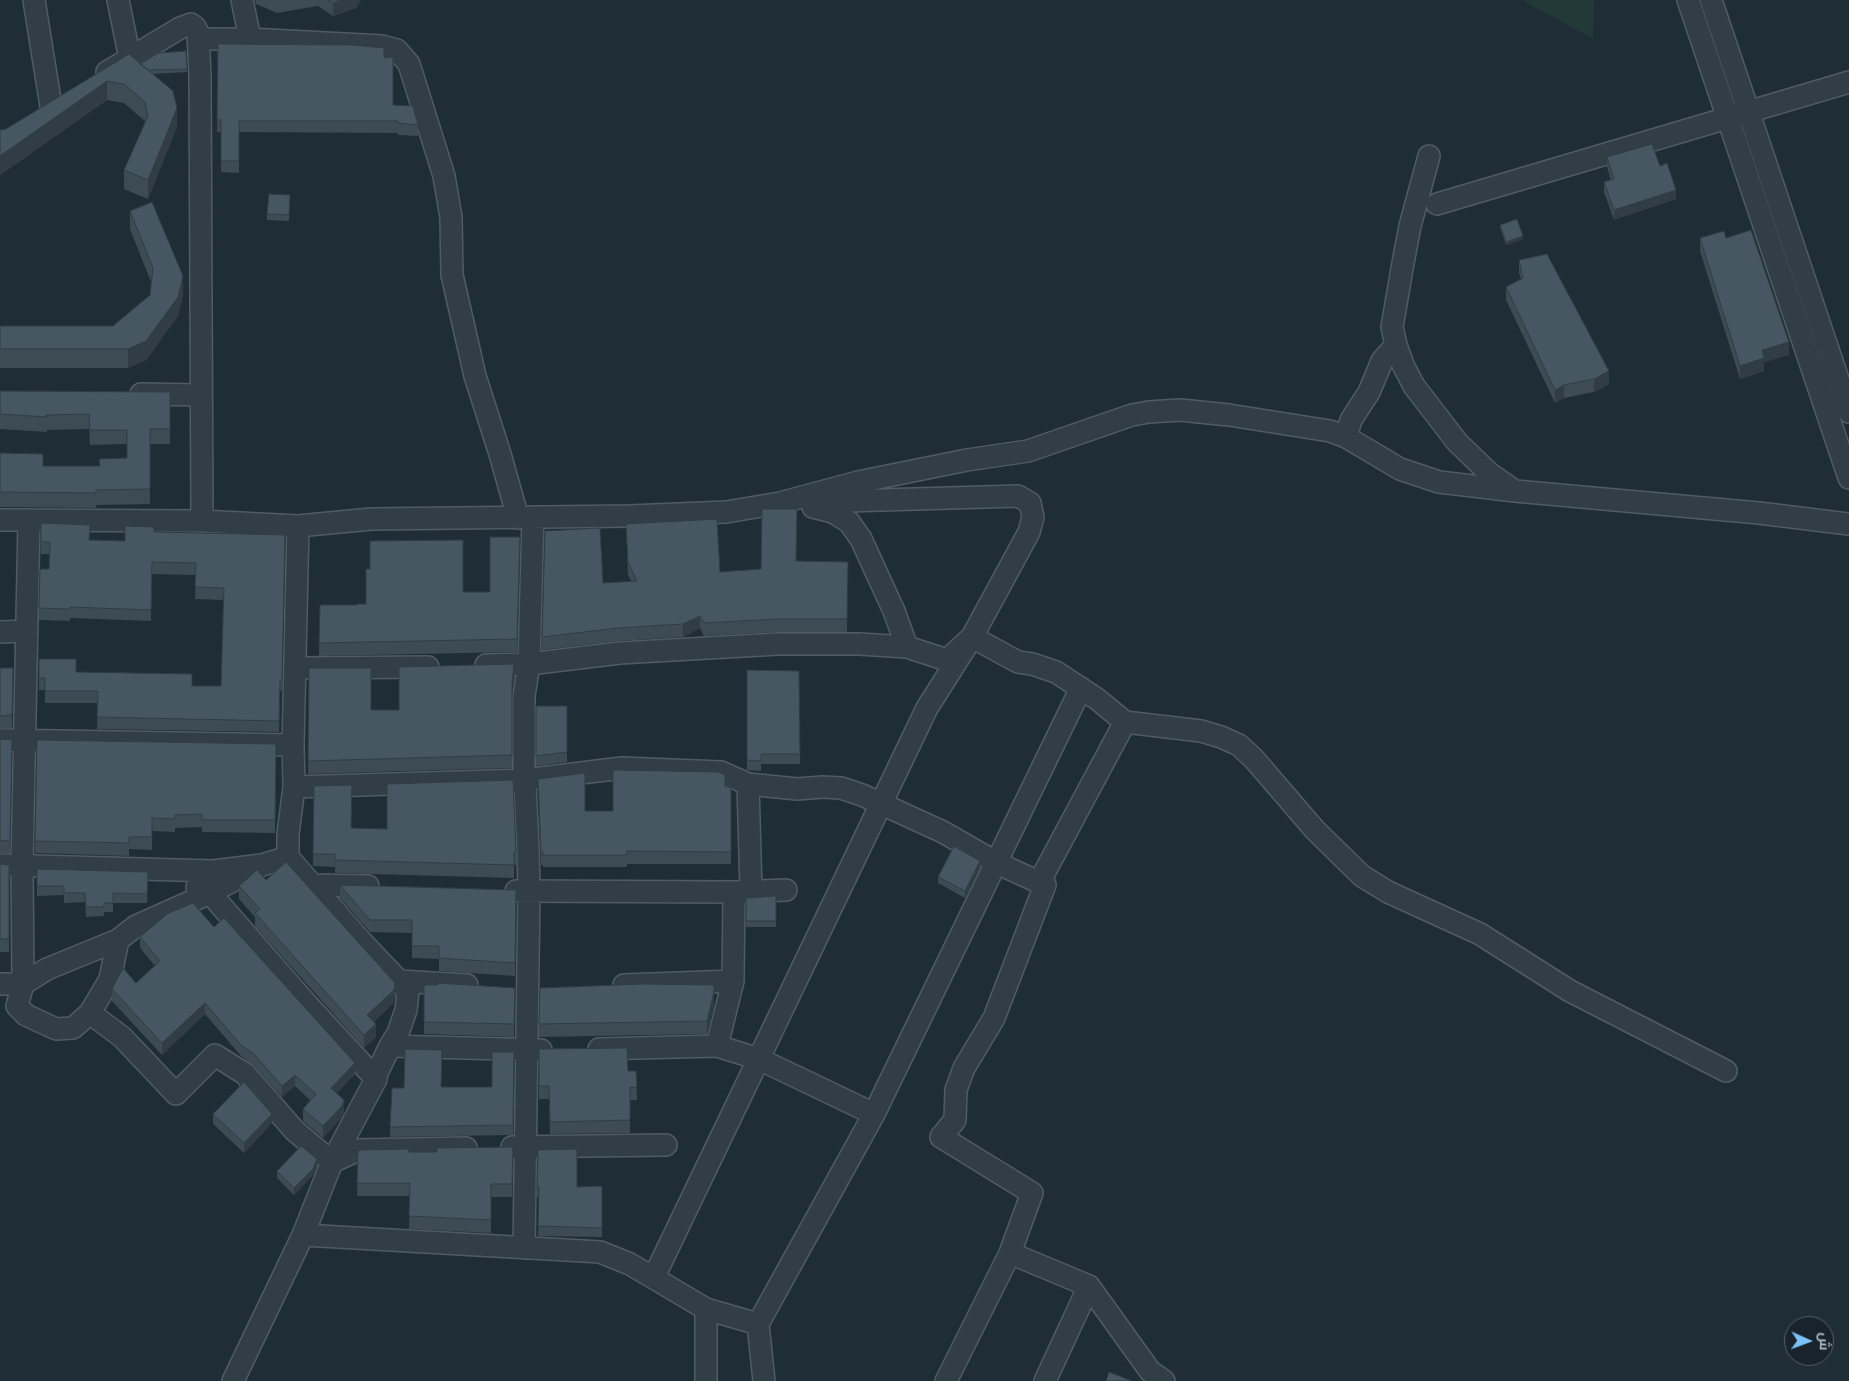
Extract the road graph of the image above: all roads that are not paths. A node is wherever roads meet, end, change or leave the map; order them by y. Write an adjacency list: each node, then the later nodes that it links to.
1 (34, 0): 11 (street)
2 (118, 0): 8 (street)
3 (242, 0): 7 (street)
4 (1688, 0): 12 (street)
5 (1711, 0): 12 (street)
6 (198, 39): 7 (street); 8 (street); 17 (street)
7 (250, 39): 23 (street)
8 (130, 59): 9 (street)
9 (90, 82)
10 (1849, 82): 12 (street)
11 (52, 106)
12 (1739, 115): 14 (street); 18 (street); 20 (street)
13 (1429, 156): 15 (street)
14 (1438, 204)
15 (1396, 345): 19 (street); 21 (street)
16 (124, 394): 17 (street)
17 (201, 395): 26 (street)
18 (1849, 412)
19 (1346, 437): 21 (street); 22 (street)
20 (1849, 478)
21 (1515, 491): 27 (street)
22 (780, 502): 23 (street); 31 (street); 32 (street)
23 (525, 517): 28 (street); 33 (street)
24 (0, 520): 25 (street)
25 (29, 520): 26 (street); 29 (street)
26 (202, 521): 28 (street)
27 (1849, 524)
28 (298, 526): 34 (street)
29 (27, 631): 30 (street); 37 (street)
30 (0, 632)
31 (972, 637): 32 (street); 35 (street); 43 (street)
32 (907, 647): 33 (street)
33 (529, 664): 34 (street); 40 (street)
34 (296, 668): 39 (street)
35 (1081, 688): 36 (street); 45 (street)
36 (1125, 722): 50 (street); 70 (street)
37 (24, 739): 38 (street); 39 (street); 47 (street)
38 (0, 740)
39 (293, 745): 42 (street)
40 (524, 780): 41 (street); 42 (street); 55 (street)
41 (748, 784): 43 (street); 56 (street)
42 (294, 787): 44 (street)
43 (881, 805): 45 (street); 69 (street)
44 (288, 857): 48 (street); 51 (street)
45 (997, 863): 50 (street); 72 (street)
46 (0, 865): 47 (street)
47 (22, 865): 49 (street); 62 (street)
48 (262, 865): 49 (street); 57 (street)
49 (156, 868): 57 (street)
50 (1045, 884): 78 (street)
51 (314, 885): 52 (street); 59 (street)
52 (392, 887)
53 (500, 890): 55 (street)
54 (786, 890): 56 (street)
55 (529, 891): 56 (street); 64 (street)
56 (742, 892): 60 (street)
57 (210, 894): 58 (street); 71 (street)
58 (118, 940): 62 (street); 65 (street)
59 (400, 981): 64 (street); 66 (street)
60 (733, 981): 63 (street); 67 (street)
61 (0, 984): 62 (street)
62 (23, 984): 65 (street)
63 (605, 986)
64 (517, 988): 68 (street)
65 (90, 1013): 75 (street)
66 (390, 1046): 68 (street); 71 (street)
67 (717, 1046): 68 (street); 69 (street)
68 (526, 1050): 74 (street)
69 (759, 1059): 72 (street); 79 (street)
70 (1726, 1070)
71 (376, 1079): 75 (street)
72 (874, 1114): 82 (street)
73 (666, 1145): 74 (street)
74 (525, 1147): 75 (street); 77 (street)
75 (332, 1162): 76 (street)
76 (303, 1236): 77 (street); 83 (street)
77 (524, 1248): 79 (street)
78 (1010, 1253): 80 (street); 86 (street)
79 (654, 1277): 81 (street)
80 (1089, 1286): 87 (street); 88 (street)
81 (706, 1309): 82 (street); 84 (street)
82 (758, 1324): 85 (street)
83 (232, 1381)
84 (706, 1381)
85 (764, 1381)
86 (946, 1381)
87 (1045, 1381)
88 (1164, 1381)

